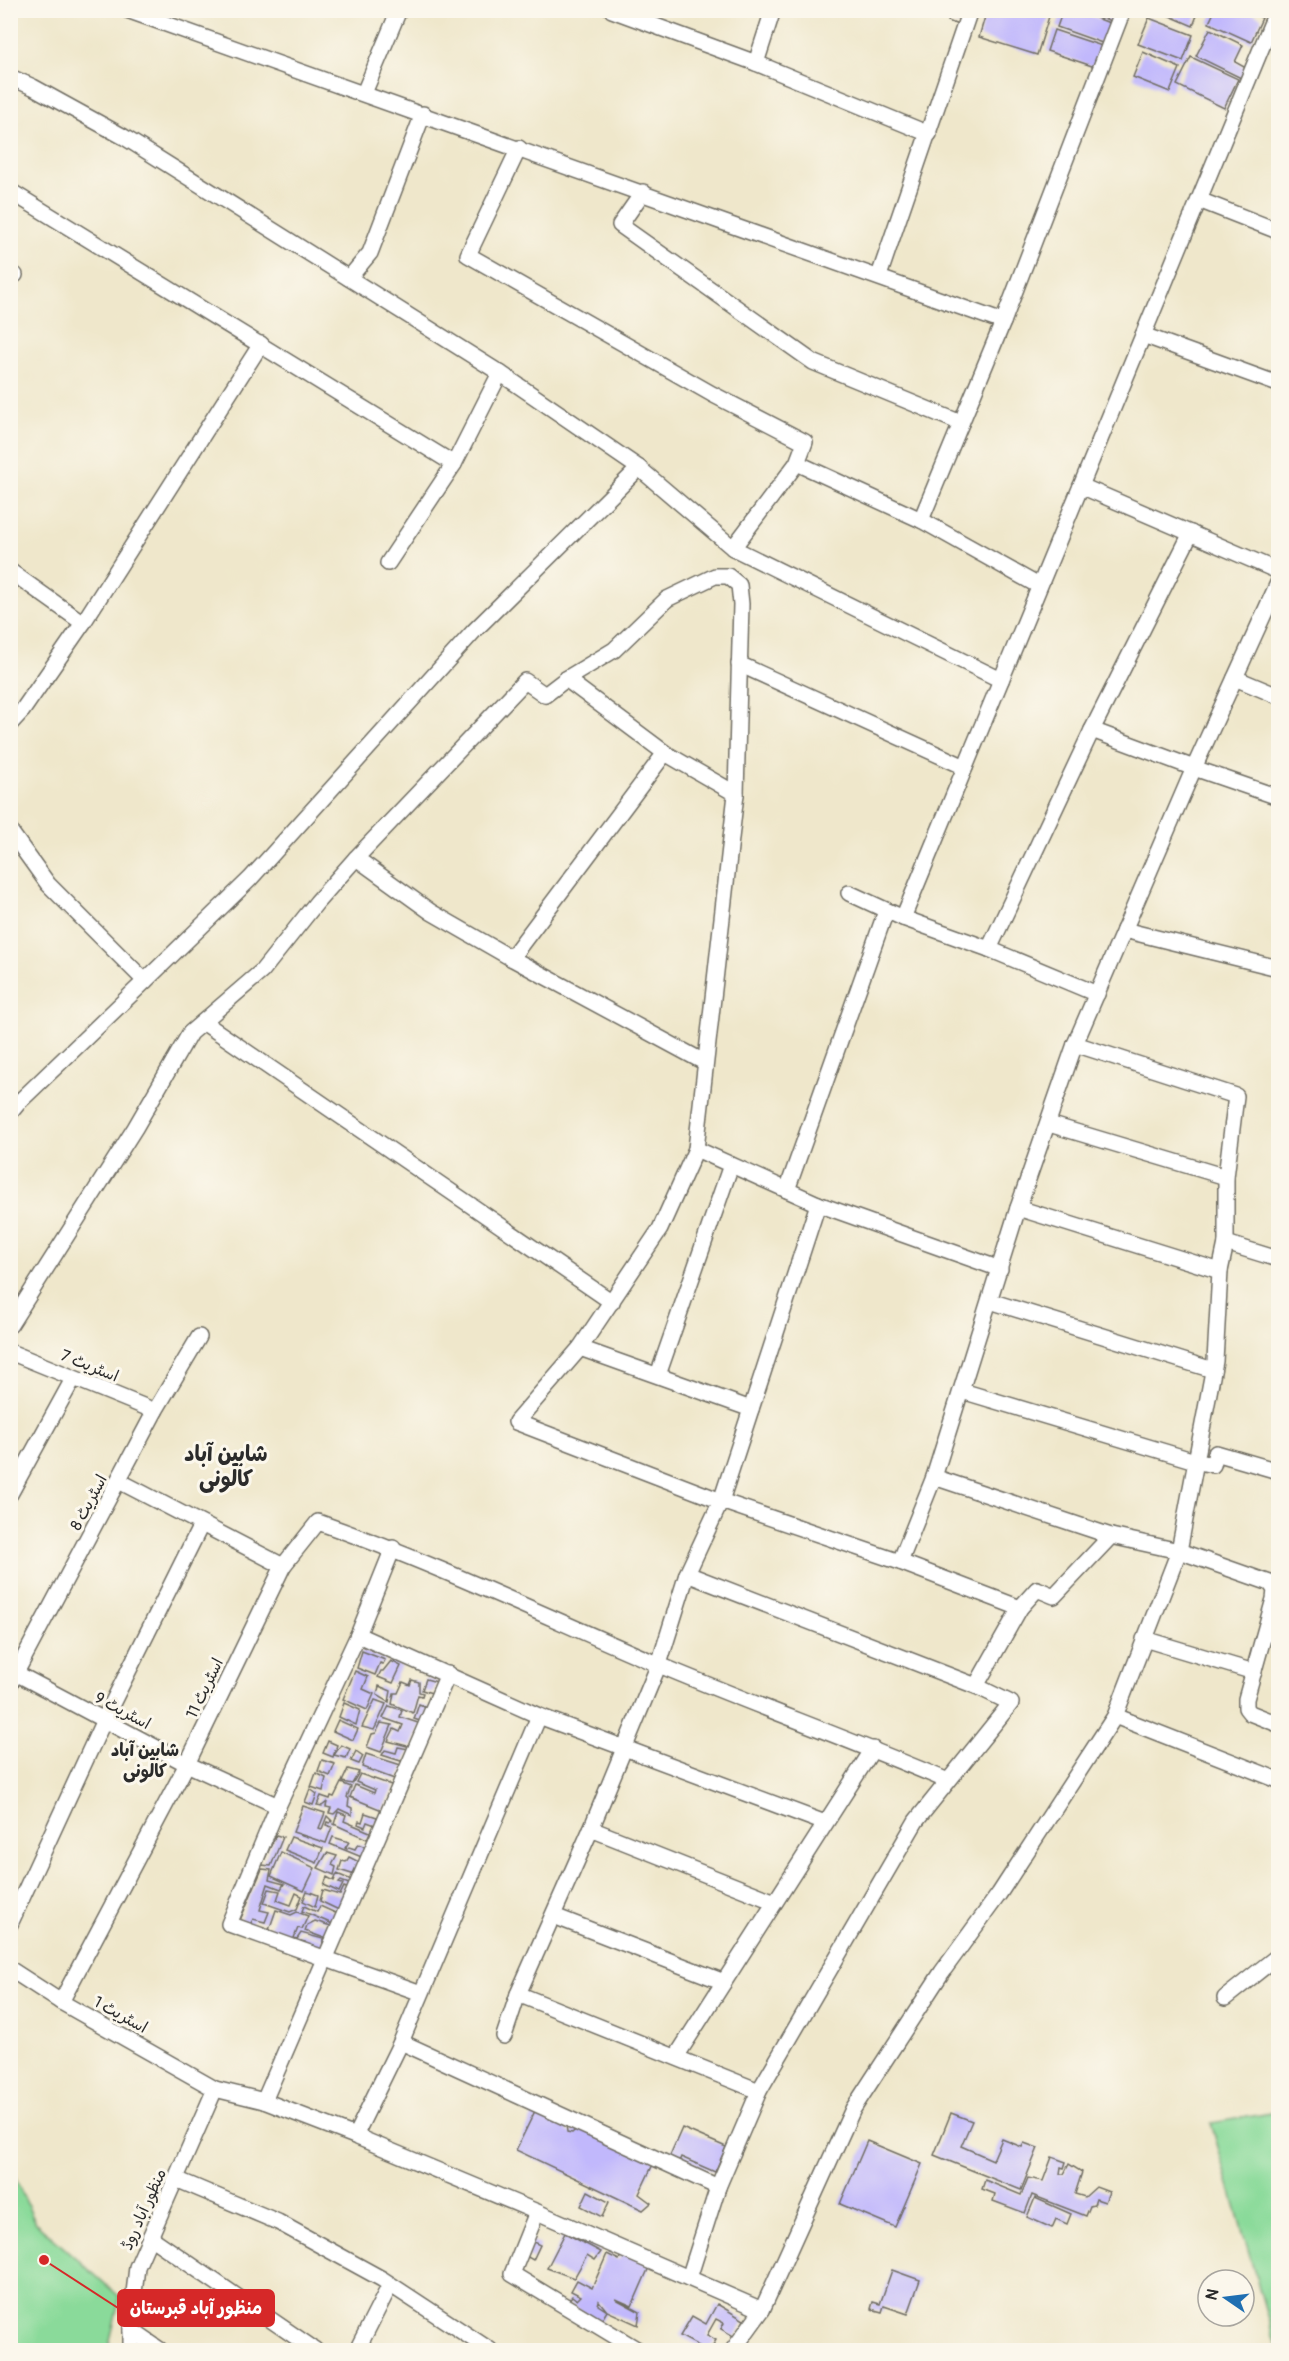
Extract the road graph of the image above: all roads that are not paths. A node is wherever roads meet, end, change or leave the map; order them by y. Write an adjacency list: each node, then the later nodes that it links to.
1 (127, 10): 10 (street)
2 (399, 10): 10 (street)
3 (612, 10): 8 (street)
4 (773, 10): 8 (street)
5 (970, 10): 12 (street)
6 (1123, 10): 20 (street)
7 (1277, 10): 16 (street)
8 (756, 63): 12 (street)
9 (10, 77): 19 (street)
10 (364, 93): 11 (street)
11 (423, 114): 13 (street); 19 (street)
12 (929, 134): 18 (street)
13 (519, 148): 15 (street); 26 (street)
14 (10, 191): 22 (street)
15 (643, 192): 18 (street); 25 (street)
16 (1199, 200): 17 (street); 21 (street)
17 (1278, 231)
18 (879, 276): 20 (street)
19 (349, 279): 23 (street)
20 (1003, 322): 25 (street)
21 (1143, 334): 24 (street); 29 (street)
22 (261, 344): 27 (street); 38 (street)
23 (500, 373): 27 (street); 28 (street)
24 (1278, 384)
25 (961, 423): 30 (street)
26 (797, 463): 30 (street); 32 (street)
27 (454, 464): 33 (street)
28 (639, 468): 32 (street); 60 (street)
29 (1081, 486): 31 (street); 37 (street)
30 (921, 520): 37 (street)
31 (1191, 533): 35 (street); 45 (street)
32 (732, 548): 42 (street)
33 (388, 564)
34 (10, 571): 38 (street)
35 (1278, 571)
36 (1278, 583): 40 (street)
37 (1039, 586): 42 (street)
38 (83, 623): 44 (street)
39 (739, 664): 41 (street); 47 (street); 49 (street)
40 (1235, 678): 43 (street); 48 (street)
41 (566, 679): 46 (street); 52 (street)
42 (1001, 680): 47 (street)
43 (1278, 696)
44 (10, 724)
45 (1092, 730): 48 (street); 57 (street)
46 (665, 753): 49 (street); 58 (street)
47 (965, 767): 55 (street)
48 (1194, 768): 50 (street); 56 (street)
49 (736, 794): 64 (street)
50 (1278, 797)
51 (10, 831): 60 (street)
52 (356, 858): 58 (street); 62 (street)
53 (849, 893): 54 (street)
54 (886, 911): 55 (street); 70 (street)
55 (903, 918): 57 (street)
56 (1124, 930): 59 (street); 61 (street)
57 (989, 949): 61 (street)
58 (511, 958): 64 (street)
59 (1278, 968)
60 (145, 981): 65 (street)
61 (1097, 994): 63 (street)
62 (203, 1022): 78 (street); 79 (street)
63 (1076, 1044): 66 (street); 69 (street)
64 (704, 1062): 67 (street)
65 (10, 1113)
66 (1049, 1124): 69 (street); 72 (street)
67 (696, 1149): 68 (street); 78 (street)
68 (731, 1165): 70 (street); 84 (street)
69 (1226, 1177): 73 (street)
70 (786, 1190): 71 (street)
71 (818, 1204): 75 (street); 87 (street)
72 (1018, 1208): 75 (street); 76 (street)
73 (1226, 1243): 74 (street); 76 (street)
74 (1278, 1259)
75 (1000, 1269): 77 (street)
76 (1220, 1271): 83 (street)
77 (990, 1301): 83 (street); 86 (street)
78 (612, 1302): 81 (street)
79 (10, 1325)
80 (200, 1337): 88 (street, اسٹریٹ 8)
81 (580, 1348): 84 (street); 94 (street)
82 (10, 1352): 85 (street, اسٹریٹ 7)
83 (1213, 1370): 89 (street)
84 (658, 1376): 87 (street)
85 (73, 1379): 88 (street, اسٹریٹ 7); 93 (street)
86 (962, 1391): 89 (street); 91 (street)
87 (751, 1409): 94 (street)
88 (156, 1412): 92 (street, اسٹریٹ 8)
89 (1195, 1461): 90 (street); 98 (street)
90 (1278, 1471)
91 (934, 1477): 96 (street); 99 (street)
92 (119, 1481): 95 (street); 108 (street, اسٹریٹ 8)
93 (10, 1494)
94 (721, 1501): 99 (street); 101 (street)
95 (201, 1525): 100 (street); 112 (street)
96 (1111, 1536): 98 (street); 102 (street)
97 (393, 1548): 100 (street, اسٹریٹ 11); 103 (street); 105 (street)
98 (1179, 1551): 104 (street); 106 (street)
99 (900, 1562): 102 (street)
100 (283, 1566): 116 (street, اسٹریٹ 11)
101 (687, 1574): 105 (street); 109 (street)
102 (1020, 1608): 109 (street)
103 (358, 1635): 107 (street); 119 (street)
104 (1144, 1640): 106 (street); 111 (street)
105 (659, 1665): 114 (street); 115 (street)
106 (1254, 1672): 113 (street)
107 (448, 1674): 110 (street); 126 (street)
108 (13, 1676): 112 (street, اسٹریٹ 9)
109 (976, 1686): 118 (street)
110 (539, 1716): 114 (street); 129 (street)
111 (1114, 1716): 117 (street); 146 (street)
112 (104, 1720): 116 (street, اسٹریٹ 9); 124 (street)
113 (1278, 1724)
114 (624, 1749): 120 (street); 121 (street)
115 (873, 1749): 118 (street); 120 (street)
116 (187, 1764): 119 (street, اسٹریٹ 9); 132 (street, اسٹریٹ 11)
117 (1278, 1780)
118 (948, 1781): 137 (street)
119 (278, 1806): 126 (street)
120 (825, 1823): 122 (street)
121 (591, 1829): 122 (street); 123 (street)
122 (775, 1902): 128 (street)
123 (554, 1916): 128 (street); 130 (street)
124 (10, 1924)
125 (1278, 1956): 131 (street)
126 (324, 1960): 129 (street); 138 (street)
127 (10, 1969): 132 (street, اسٹریٹ 1)
128 (724, 1982): 135 (street)
129 (421, 1994): 134 (street)
130 (518, 1994): 133 (street); 135 (street)
131 (1225, 1998)
132 (62, 2002): 136 (street, اسٹریٹ 1)
133 (504, 2036)
134 (401, 2042): 139 (street); 141 (street)
135 (676, 2057): 137 (street)
136 (215, 2089): 138 (street, اسٹریٹ 1); 140 (street, منظور آباد روڈ)
137 (759, 2091): 141 (street)
138 (264, 2101): 139 (street, اسٹریٹ 1)
139 (355, 2136): 142 (street, اسٹریٹ 1)
140 (176, 2179): 143 (street, منظور آباد روڈ); 145 (street)
141 (718, 2187): 144 (street)
142 (537, 2212): 144 (street, اسٹریٹ 1); 153 (street)
143 (150, 2237): 147 (street, منظور آباد روڈ); 150 (street)
144 (689, 2278): 146 (street, اسٹریٹ 1)
145 (390, 2285): 151 (street); 152 (street)
146 (762, 2310): 154 (street)
147 (131, 2330): 148 (street, منظور آباد روڈ); 149 (street)
148 (131, 2350)
149 (160, 2350)
150 (315, 2350)
151 (357, 2350)
152 (490, 2350)
153 (638, 2350)
154 (733, 2350)

